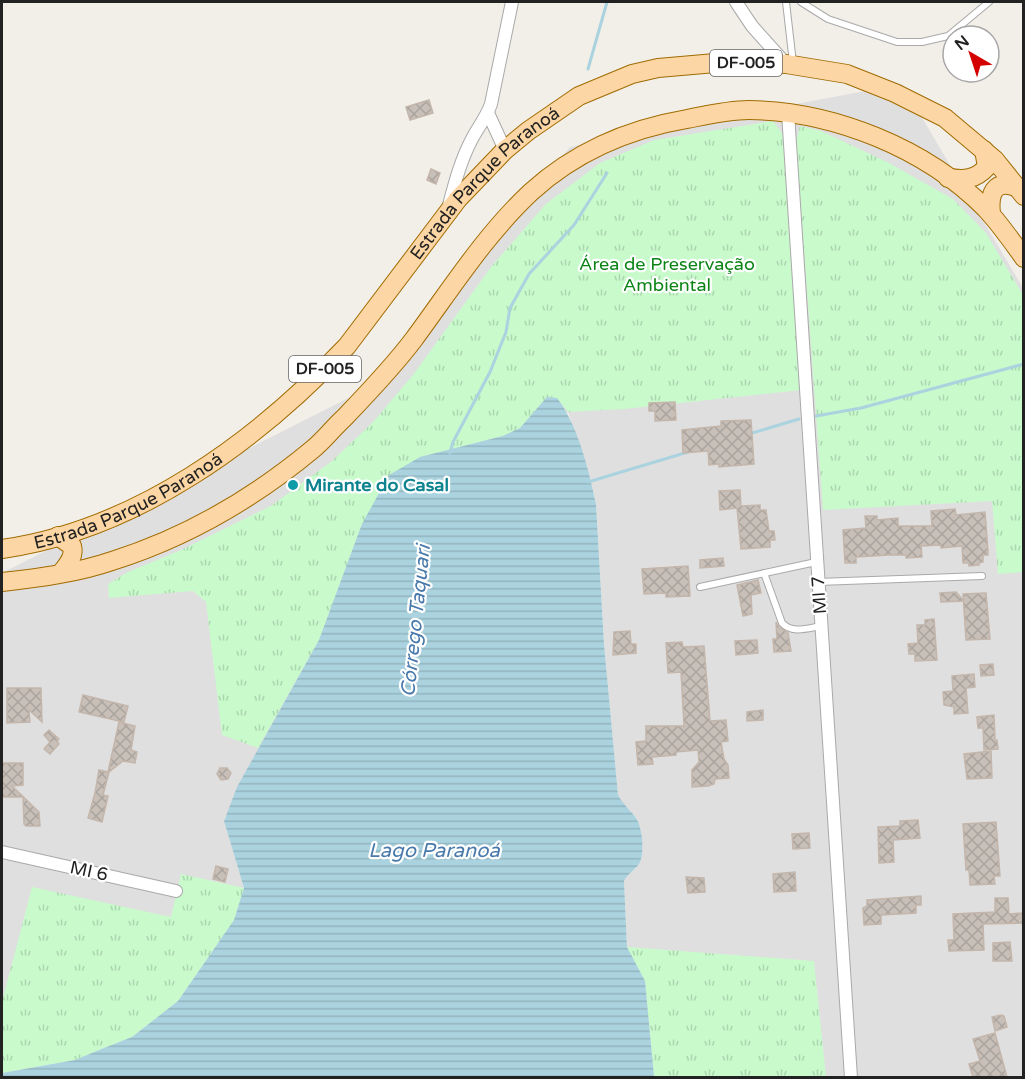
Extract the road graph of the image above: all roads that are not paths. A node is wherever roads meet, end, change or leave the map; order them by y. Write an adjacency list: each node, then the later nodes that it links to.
1 (512, 2): 8 (street)
2 (736, 2): 6 (street)
3 (786, 2): 6 (lane)
4 (801, 2): 5 (lane)
5 (989, 2)
6 (790, 65): 9 (main road, Estrada Parque Paranoá / DF-005); 10 (main road, Estrada Parque Paranoá / DF-005)
7 (788, 113): 11 (main road, Estrada Parque Paranoá / DF-005); 18 (street, MI 7); 19 (main road, Estrada Parque Paranoá / DF-005)
8 (488, 114): 9 (street); 13 (street)
9 (504, 150): 13 (main road, Estrada Parque Paranoá / DF-005)
10 (984, 150): 11 (main road); 12 (main road, Estrada Parque Paranoá / DF-005)
11 (948, 178): 14 (main road, Estrada Parque Paranoá / DF-005)
12 (1020, 191): 14 (main road)
13 (447, 213): 16 (main road, Estrada Parque Paranoá / DF-005)
14 (991, 214): 15 (main road, Estrada Parque Paranoá / DF-005)
15 (1023, 258)
16 (58, 536): 17 (main road, Estrada Parque Paranoá / DF-005); 19 (main road)
17 (2, 549)
18 (816, 562): 20 (lane); 23 (street, MI 7)
19 (61, 573): 22 (main road, Estrada Parque Paranoá / DF-005)
20 (765, 573): 24 (lane); 25 (lane)
21 (982, 576): 23 (lane)
22 (2, 582)
23 (818, 582): 25 (street, MI 7)
24 (700, 587)
25 (821, 626): 28 (street, MI 7)
26 (2, 852): 27 (street, MI 6)
27 (176, 891)
28 (851, 1077)

